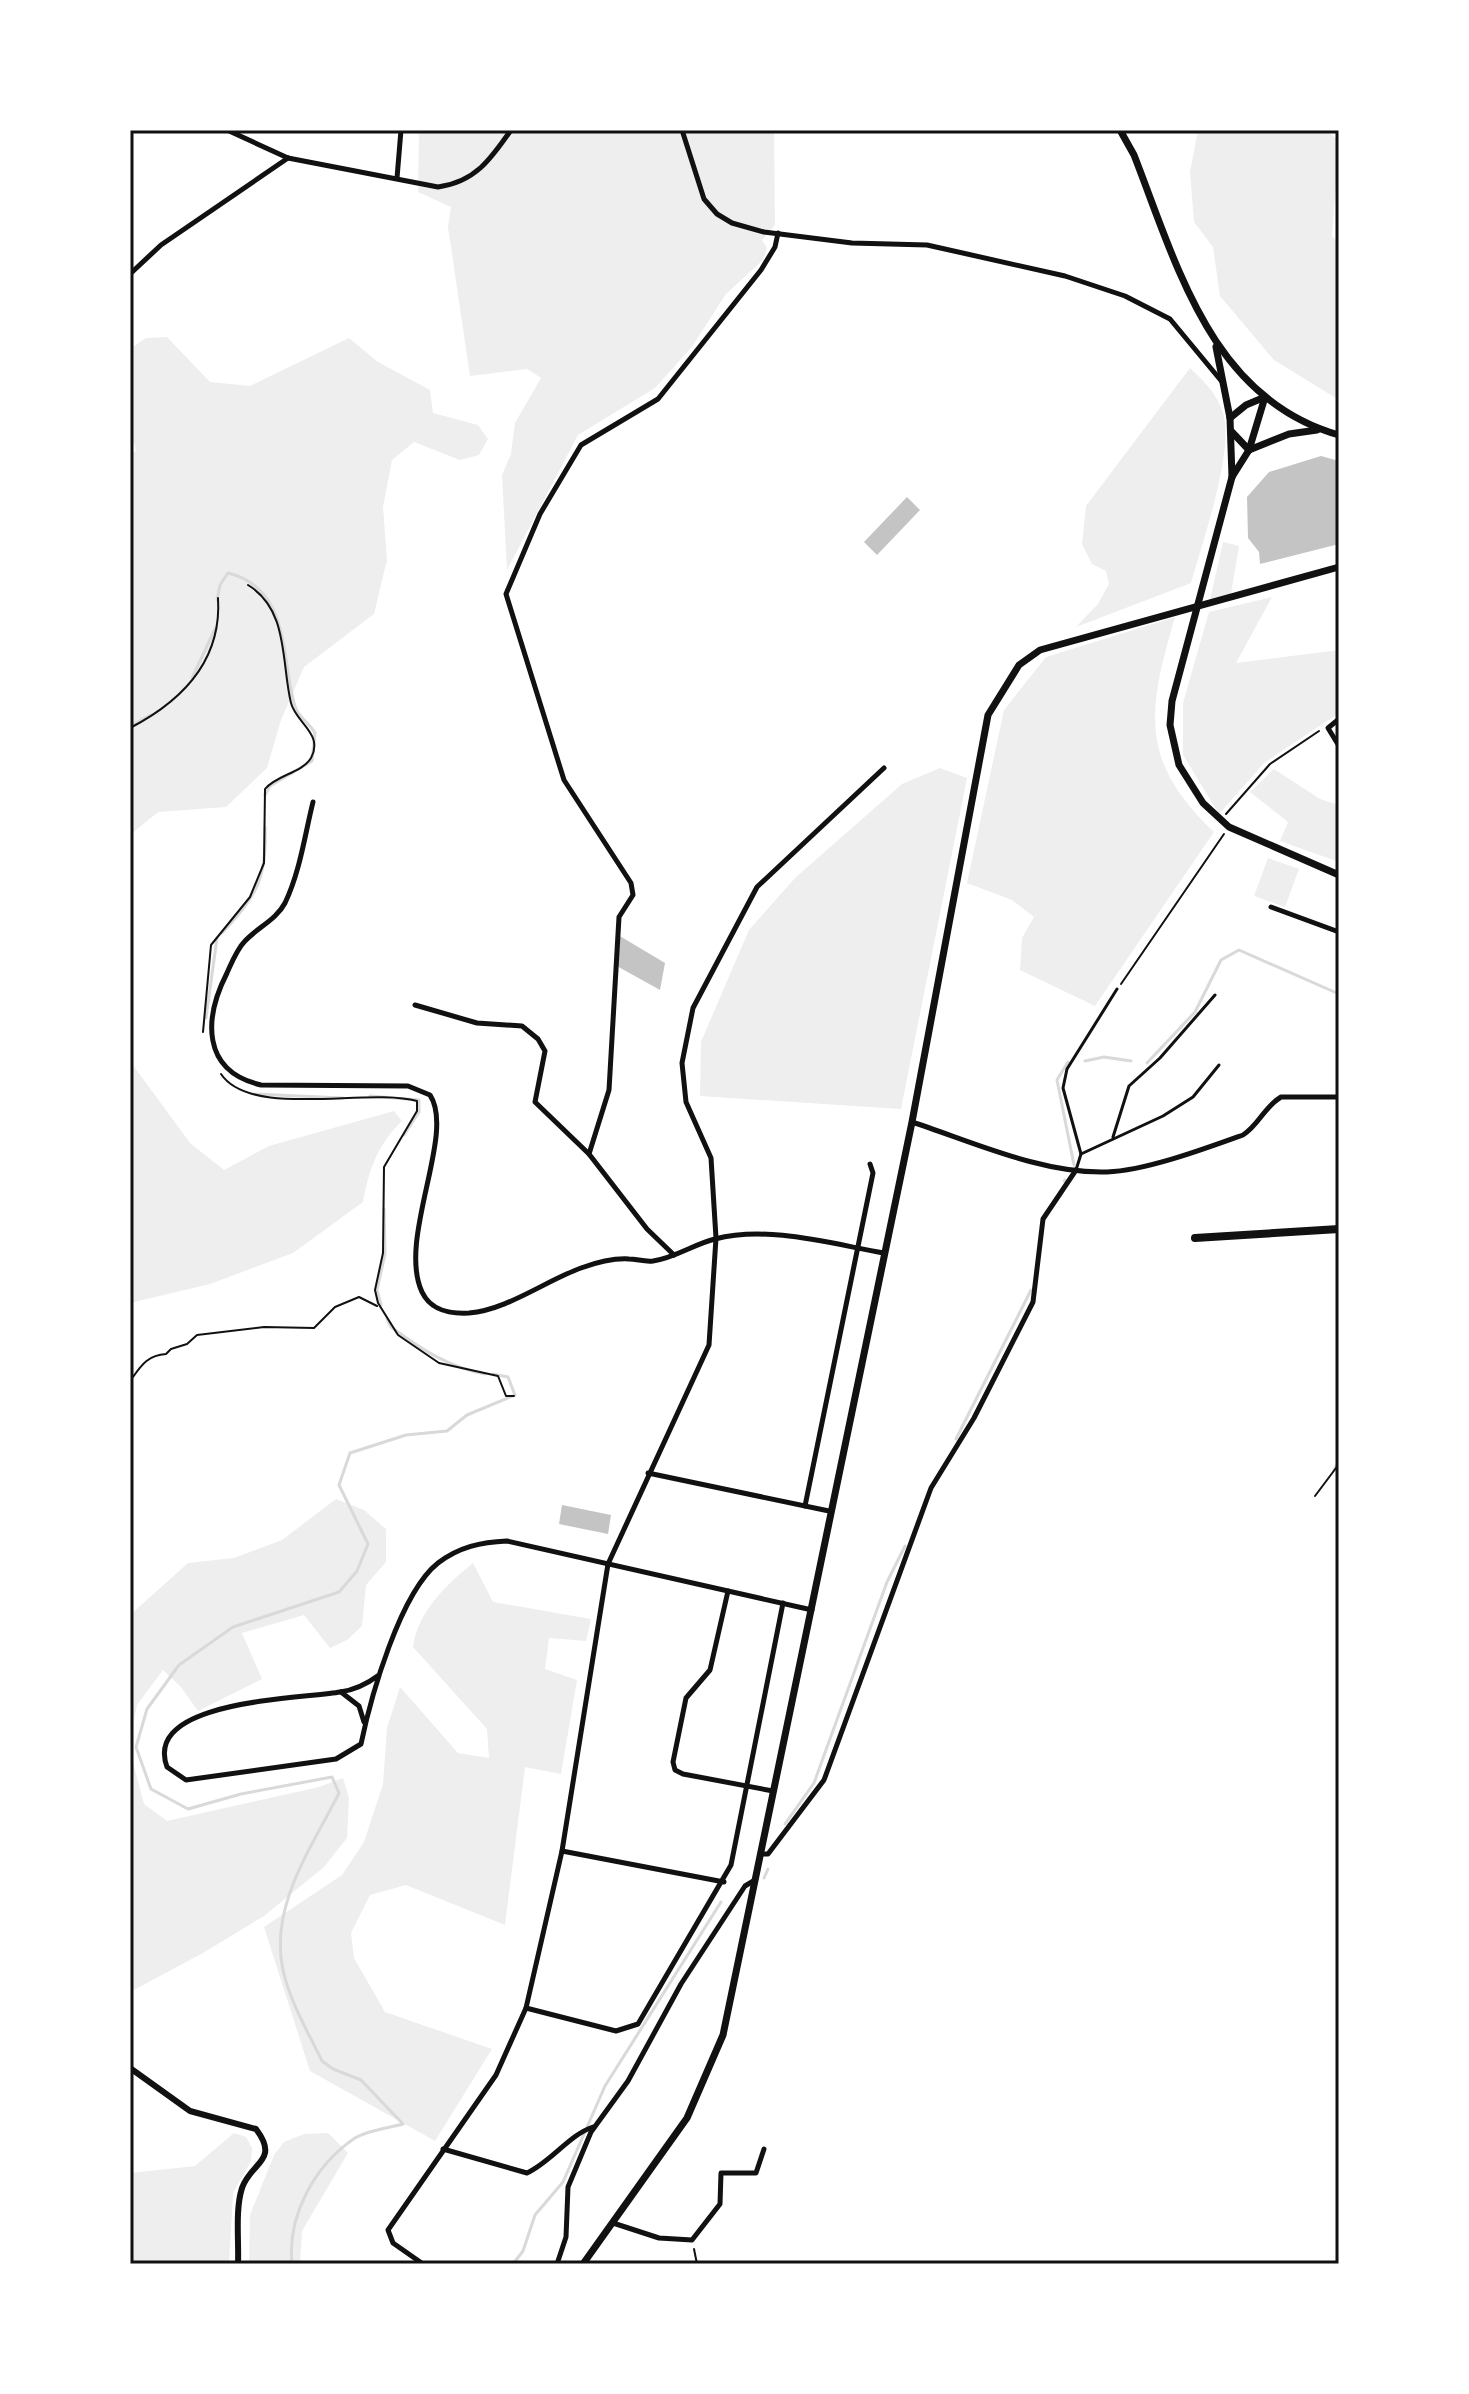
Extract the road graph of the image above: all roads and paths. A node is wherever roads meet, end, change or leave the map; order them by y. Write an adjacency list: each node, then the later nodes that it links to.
1 (227, 130): 6 (street)
2 (401, 130): 7 (street)
3 (511, 130): 7 (street)
4 (682, 130): 8 (street)
5 (1120, 130): 10 (main road)
6 (288, 158): 7 (street); 9 (street)
7 (397, 178)
8 (778, 233): 11 (street); 42 (street)
9 (130, 274)
10 (1216, 345): 11 (main road); 12 (main road)
11 (1224, 383): 13 (main road)
12 (1265, 397): 13 (main road); 14 (main road); 17 (main road)
13 (1230, 418): 15 (main road)
14 (1319, 430): 16 (main road); 17 (main road)
15 (1231, 431): 17 (main road); 18 (main road)
16 (1339, 435)
17 (1249, 450): 18 (main road)
18 (1232, 477): 29 (main road)
19 (1339, 567): 40 (main road)
20 (248, 585): 33 (path)
21 (218, 598): 23 (path)
22 (1339, 719): 24 (street)
23 (130, 728)
24 (1328, 730): 25 (street); 28 (path)
25 (1339, 746)
26 (884, 768): 47 (street)
27 (313, 802): 51 (street)
28 (1229, 809)
29 (1229, 827): 30 (main road); 34 (path)
30 (1339, 875)
31 (1271, 907): 32 (street)
32 (1339, 932)
33 (211, 950)
34 (1117, 989): 43 (lane)
35 (1215, 995): 41 (lane)
36 (415, 1005): 42 (street)
37 (1219, 1065): 41 (lane)
38 (254, 1096): 52 (path)
39 (1339, 1097): 45 (street)
40 (912, 1122): 45 (street); 50 (main road)
41 (1113, 1137): 43 (lane)
42 (589, 1154): 51 (street)
43 (1081, 1154): 45 (lane)
44 (870, 1164): 49 (street)
45 (1076, 1170): 70 (street)
46 (1339, 1229): 48 (main road)
47 (716, 1238): 49 (street); 51 (street); 56 (street)
48 (1195, 1238)
49 (857, 1248): 50 (street); 58 (street)
50 (884, 1253): 59 (main road)
51 (675, 1256)
52 (380, 1307): 53 (path); 54 (path)
53 (130, 1376)
54 (514, 1396)
55 (1339, 1464): 57 (path)
56 (648, 1473): 58 (street); 60 (street)
57 (1315, 1496)
58 (805, 1506): 59 (street)
59 (829, 1511): 63 (main road)
60 (608, 1564): 61 (street); 64 (street); 69 (street)
61 (728, 1591): 62 (street); 67 (street)
62 (783, 1603): 63 (street); 67 (street)
63 (812, 1610): 68 (main road)
64 (379, 1675): 65 (street); 66 (street)
65 (341, 1692): 66 (street); 66 (street)
66 (364, 1727)
67 (749, 1786): 68 (street); 72 (street)
68 (773, 1791): 70 (main road)
69 (562, 1851): 72 (street); 73 (street)
70 (761, 1854): 71 (main road)
71 (755, 1880): 75 (street); 78 (main road)
72 (724, 1882): 73 (street)
73 (526, 2008): 76 (street)
74 (130, 2068): 80 (street)
75 (594, 2127): 76 (street); 82 (street)
76 (443, 2149): 81 (street)
77 (764, 2149): 79 (street)
78 (613, 2223): 79 (street); 83 (main road)
79 (692, 2240): 84 (path)
80 (238, 2264)
81 (423, 2264)
82 (557, 2264)
83 (583, 2264)
84 (697, 2264)

